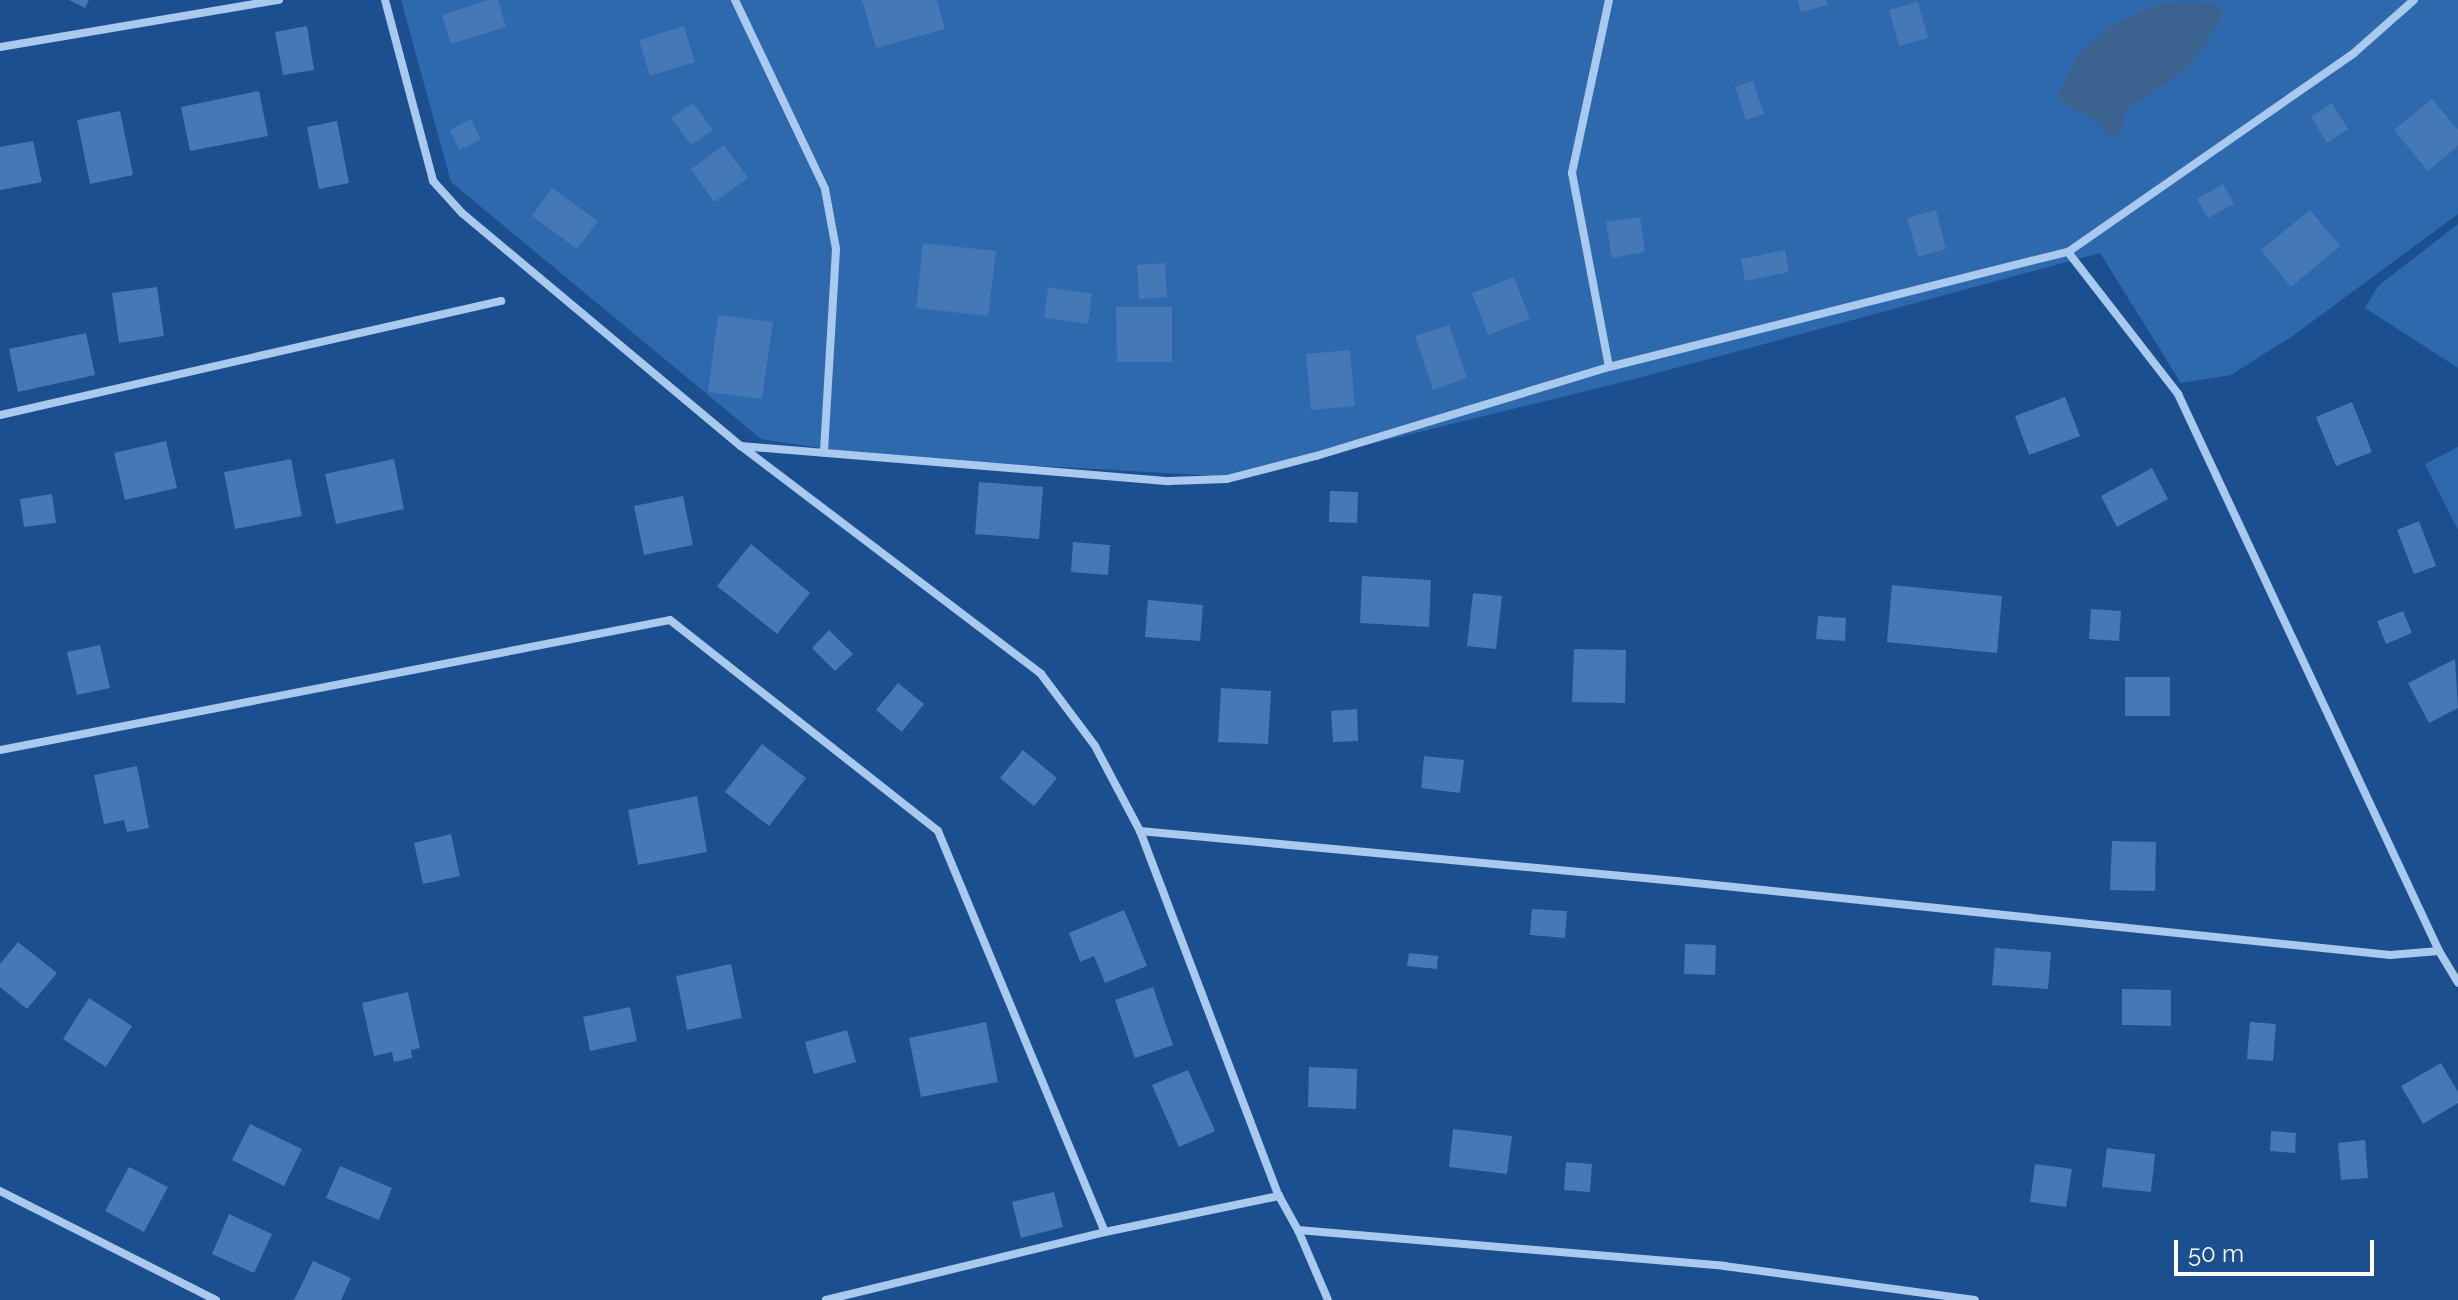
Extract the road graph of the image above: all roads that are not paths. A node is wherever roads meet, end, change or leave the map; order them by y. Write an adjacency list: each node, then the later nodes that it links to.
1 (279, 0): 6 (street)
2 (385, 0): 11 (street)
3 (735, 0): 12 (street)
4 (1609, 0): 9 (street)
5 (2414, 0): 7 (street)
6 (0, 47)
7 (2068, 252): 9 (street); 15 (street)
8 (501, 301): 10 (street)
9 (1609, 367): 12 (street)
10 (0, 415)
11 (741, 446): 12 (street); 14 (street)
12 (824, 453)
13 (0, 750): 20 (street)
14 (1140, 831): 15 (street); 18 (street)
15 (2439, 951): 16 (street)
16 (2458, 983)
17 (0, 1191): 21 (street)
18 (1279, 1196): 19 (street); 20 (street)
19 (1298, 1230): 23 (street); 24 (street)
20 (1105, 1232): 22 (street)
21 (216, 1300)
22 (826, 1300)
23 (1328, 1300)
24 (1975, 1300)

